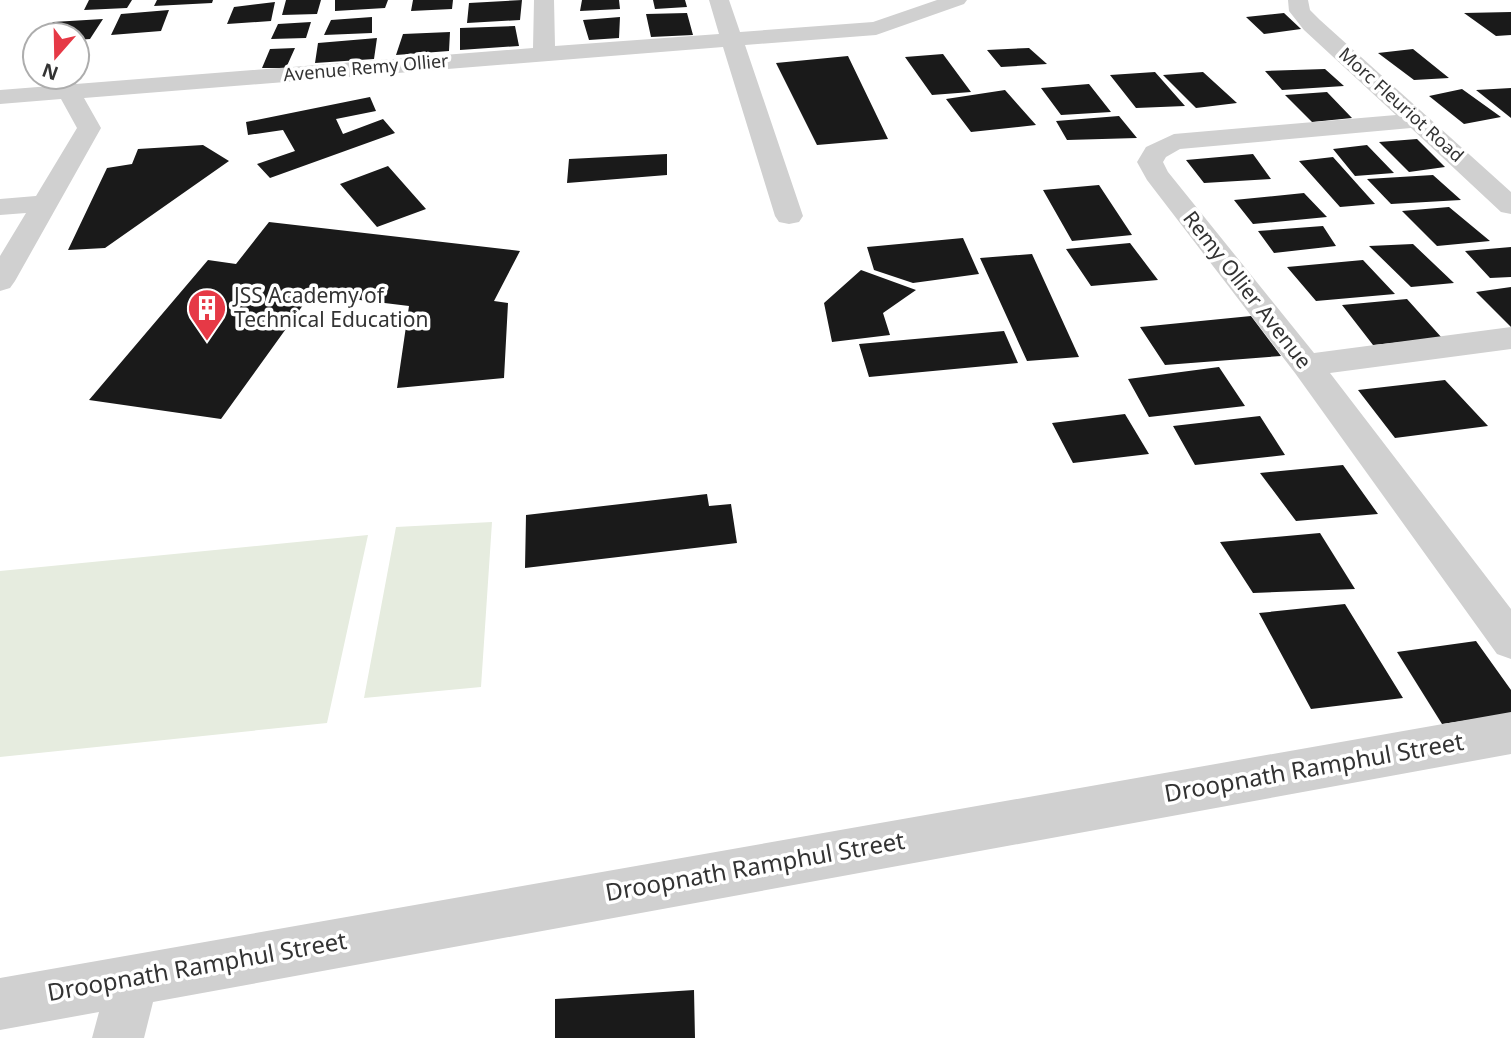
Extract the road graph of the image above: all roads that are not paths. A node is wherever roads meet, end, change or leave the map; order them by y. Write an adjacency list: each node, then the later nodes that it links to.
1 (544, 0): 6 (street)
2 (719, 0): 5 (street)
3 (957, 0): 5 (street, Avenue Remy Ollier)
4 (1298, 0): 9 (street, Morc Fleuriot Road)
5 (731, 39): 6 (street, Avenue Remy Ollier); 13 (street)
6 (544, 53): 7 (street, Avenue Remy Ollier)
7 (69, 93): 8 (street, Avenue Remy Ollier); 10 (street)
8 (0, 97)
9 (1418, 120): 11 (street, Morc Fleuriot Road); 16 (street, Remy Ollier Avenue)
10 (45, 203): 12 (street); 14 (street)
11 (1511, 206)
12 (0, 208)
13 (789, 216)
14 (0, 281)
15 (1511, 338): 16 (street)
16 (1307, 365): 17 (street, Remy Ollier Avenue)
17 (1511, 641)
18 (1511, 733): 19 (street, Droopnath Ramphul Street)
19 (134, 978): 20 (street, Droopnath Ramphul Street); 21 (street)
20 (0, 1004)
21 (118, 1038)

